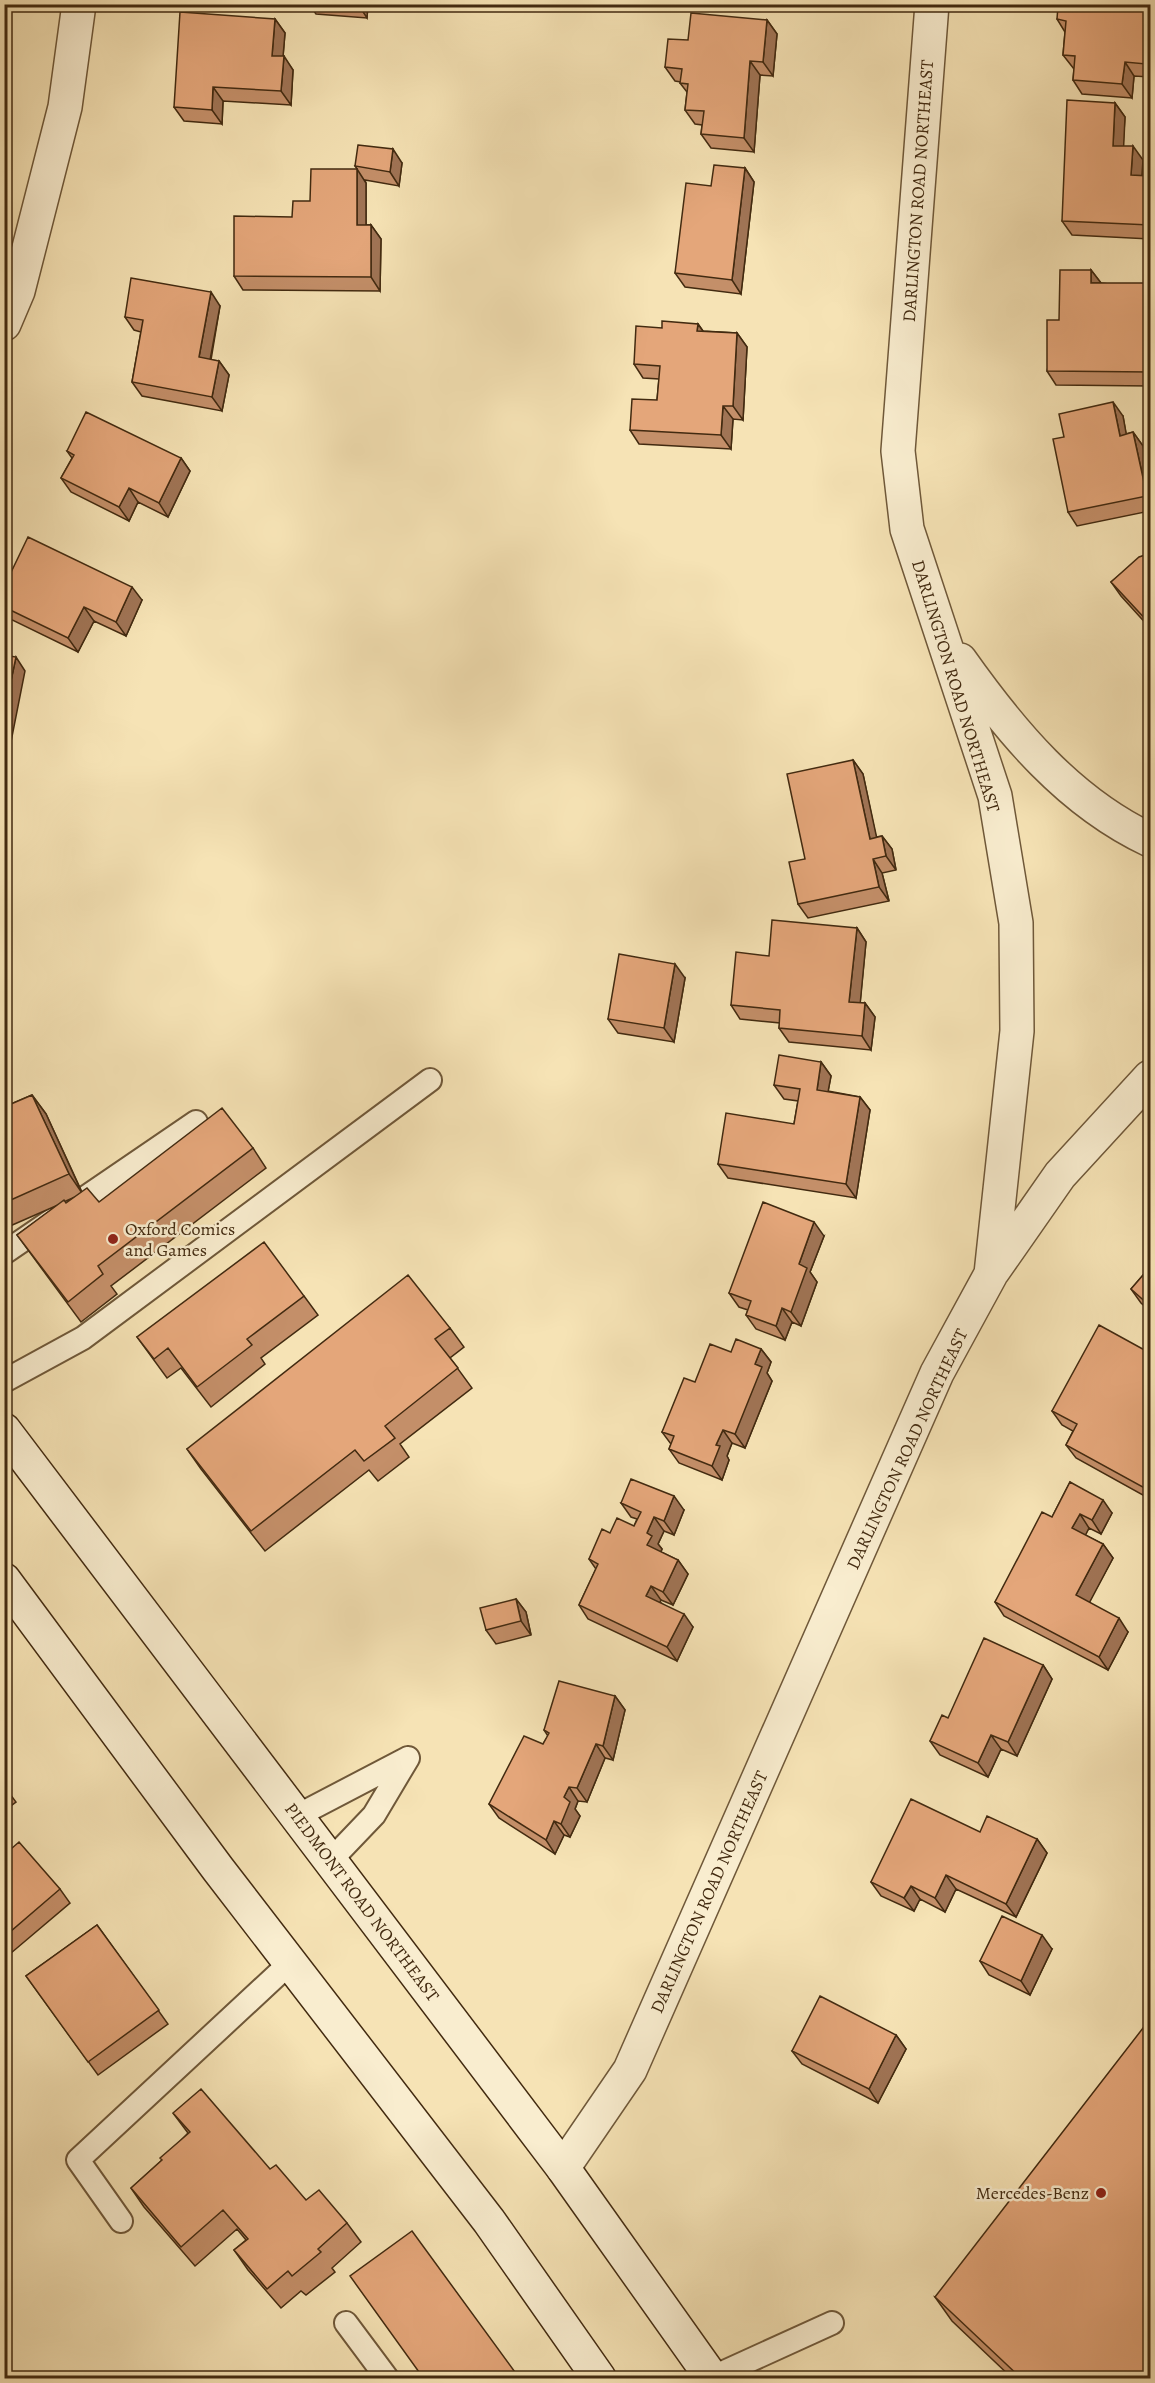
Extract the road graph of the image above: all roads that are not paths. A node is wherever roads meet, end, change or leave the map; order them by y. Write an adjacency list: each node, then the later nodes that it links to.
1 (79, 4): 3 (street)
2 (932, 4): 4 (street, DARLINGTON ROAD NORTHEAST)
3 (4, 324)
4 (941, 634): 5 (street); 10 (street, DARLINGTON ROAD NORTHEAST)
5 (1150, 840)
6 (1150, 1077): 10 (street)
7 (430, 1080): 11 (lane)
8 (196, 1122): 9 (lane)
9 (4, 1252)
10 (991, 1274): 17 (street, DARLINGTON ROAD NORTHEAST)
11 (4, 1381)
12 (4, 1431): 14 (street, PIEDMONT ROAD NORTHEAST)
13 (4, 1580): 16 (street)
14 (297, 1816): 15 (street, PIEDMONT ROAD NORTHEAST); 15 (lane)
15 (331, 1860): 17 (street, PIEDMONT ROAD NORTHEAST)
16 (291, 1962): 18 (lane); 23 (street)
17 (563, 2168): 21 (street, PIEDMONT ROAD NORTHEAST)
18 (121, 2221)
19 (346, 2323): 22 (lane)
20 (832, 2323): 21 (lane)
21 (711, 2378)
22 (387, 2379)
23 (599, 2379)

